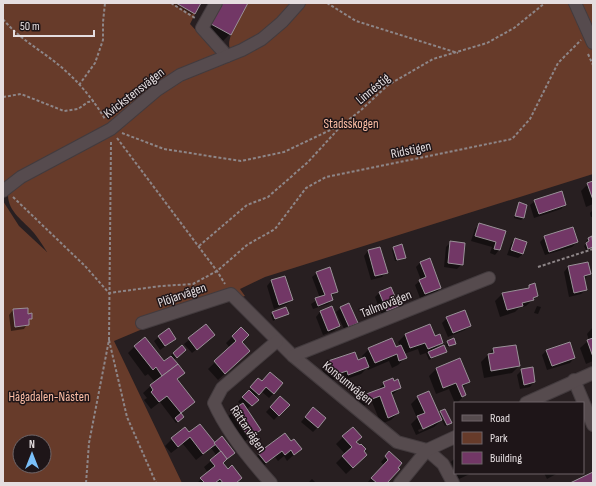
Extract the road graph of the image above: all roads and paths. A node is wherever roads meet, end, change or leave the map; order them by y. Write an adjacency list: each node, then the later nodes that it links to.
1 (105, 3): 13 (path)
2 (171, 3): 8 (path)
3 (216, 3): 12 (street)
4 (299, 3): 12 (street, Kvickstensvägen)
5 (327, 3): 11 (path)
6 (545, 3): 11 (path, Linnéstig)
7 (575, 3): 10 (street)
8 (197, 13)
9 (3, 19): 13 (path)
10 (592, 40): 22 (path, Ridstigen)
11 (459, 53): 16 (path, Linnéstig)
12 (227, 56): 17 (street, Kvickstensvägen)
13 (79, 85): 15 (path)
14 (3, 97): 15 (path)
15 (94, 101): 17 (path)
16 (343, 124): 17 (path, Linnéstig); 19 (path)
17 (111, 129): 18 (street, Kvickstensvägen); 19 (path); 24 (path)
18 (6, 194): 24 (path)
19 (199, 246): 22 (path)
20 (593, 249): 21 (path)
21 (538, 267)
22 (217, 272): 24 (path, Ridstigen); 25 (path)
23 (489, 278): 29 (street, Tallmovägen)
24 (109, 293): 27 (path)
25 (231, 294): 26 (street, Plöjarvägen); 28 (street, Konsumvägen)
26 (142, 324)
27 (109, 340): 38 (path); 39 (path)
28 (277, 341): 29 (street, Konsumvägen); 40 (street, Rättarvägen)
29 (293, 356): 37 (street, Konsumvägen)
30 (593, 373): 31 (street)
31 (574, 380): 32 (street); 33 (street)
32 (528, 402)
33 (583, 402)
34 (584, 404): 35 (street)
35 (593, 425)
36 (454, 437): 37 (street)
37 (427, 450): 41 (street); 42 (street, Konsumvägen)
38 (86, 483)
39 (156, 483)
40 (271, 483)
41 (400, 483)
42 (453, 483)

